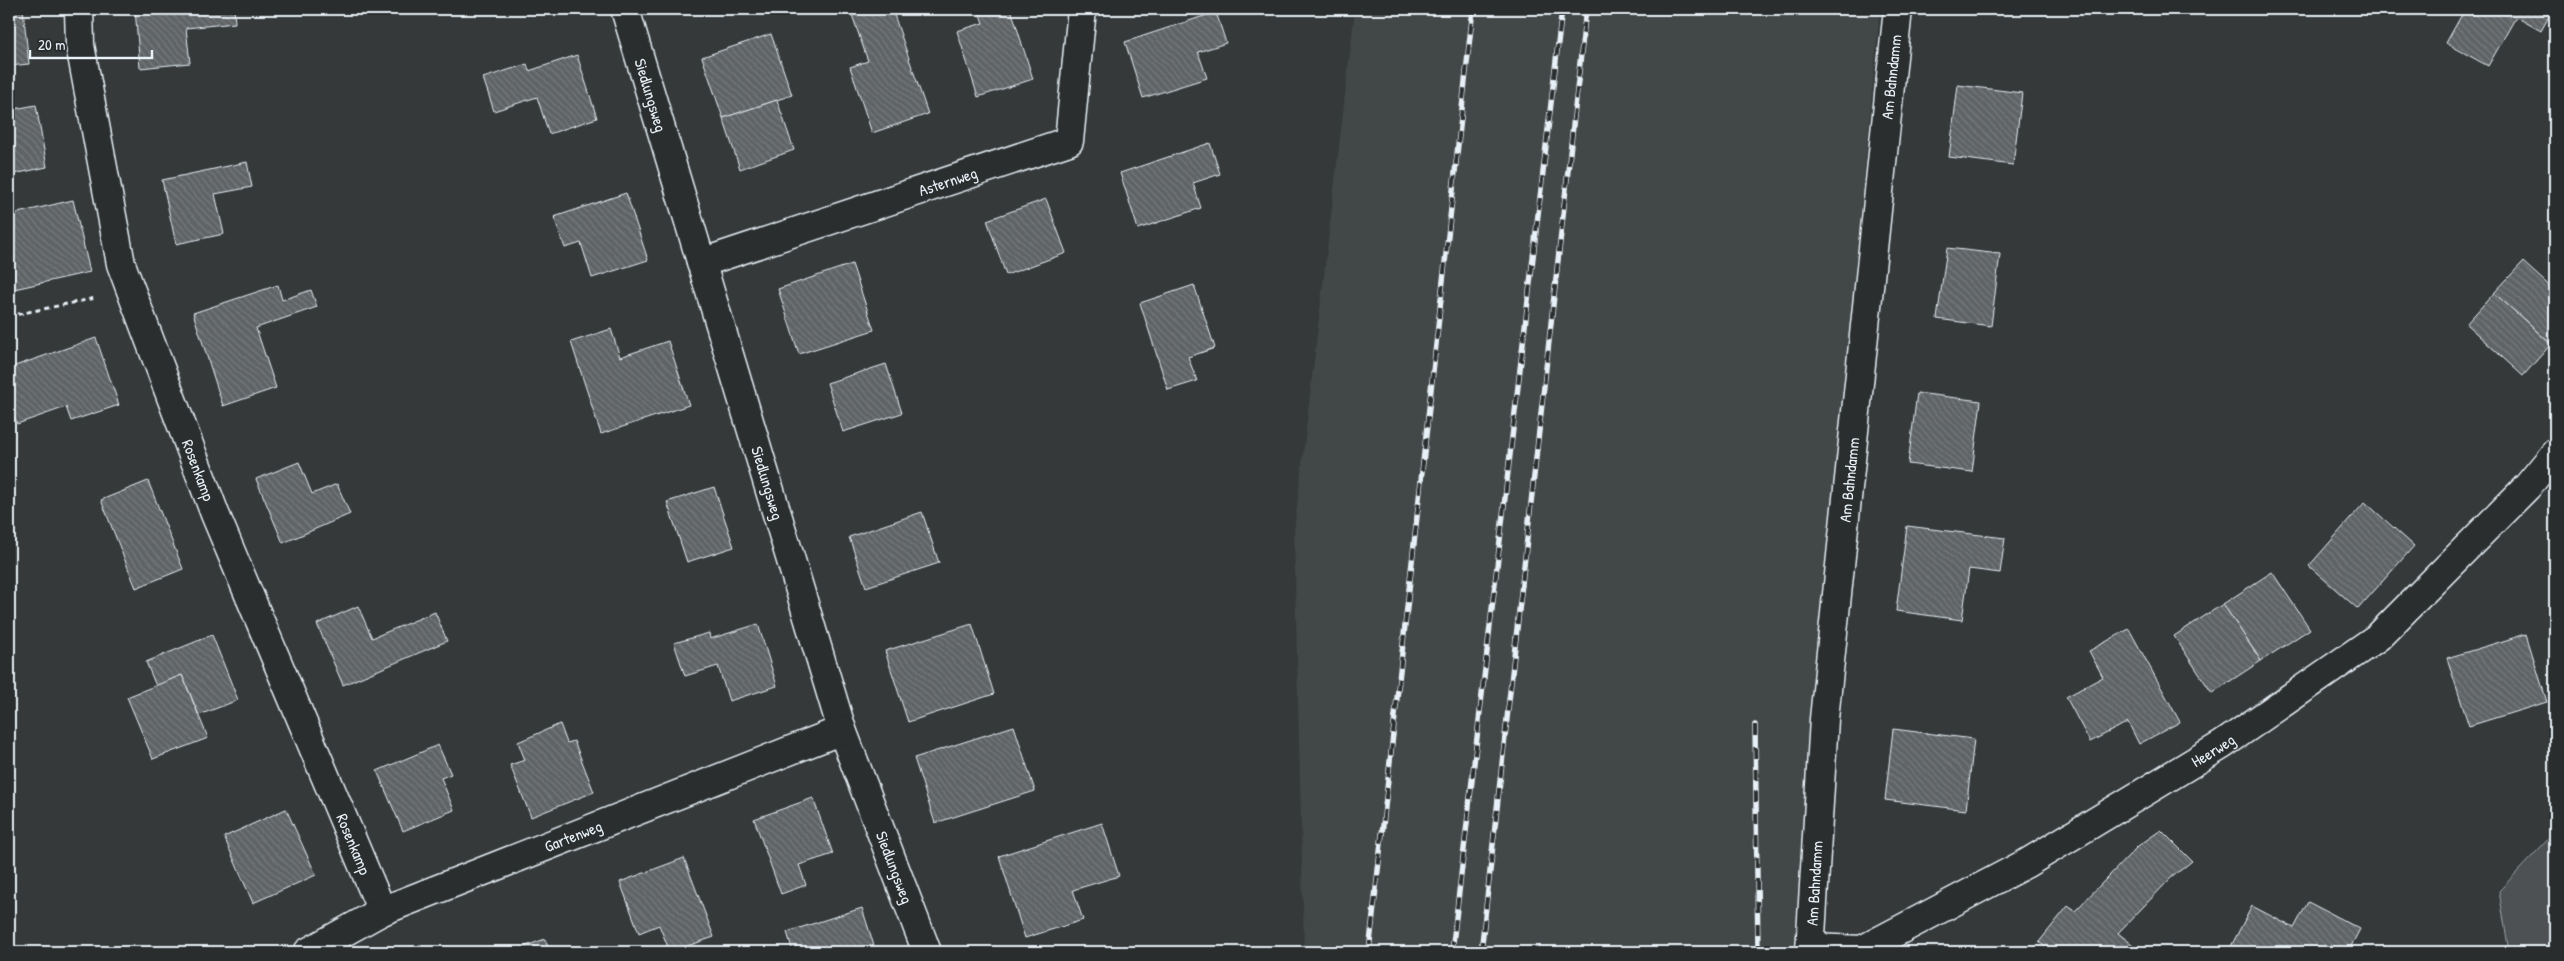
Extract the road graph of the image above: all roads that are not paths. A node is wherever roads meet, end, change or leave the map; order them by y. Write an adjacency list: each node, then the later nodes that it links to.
1 (78, 9): 8 (street, Rosenkamp)
2 (625, 9): 5 (street, Siedlungsweg)
3 (1082, 9): 5 (street, Asternweg)
4 (1898, 9): 9 (street, Am Bahndamm)
5 (701, 263): 7 (street, Siedlungsweg)
6 (2555, 453): 9 (street, Heerweg)
7 (842, 730): 8 (street, Gartenweg); 11 (street, Siedlungsweg)
8 (382, 911): 10 (street, Gartenweg)
9 (1810, 950)
10 (308, 952)
11 (928, 952)

